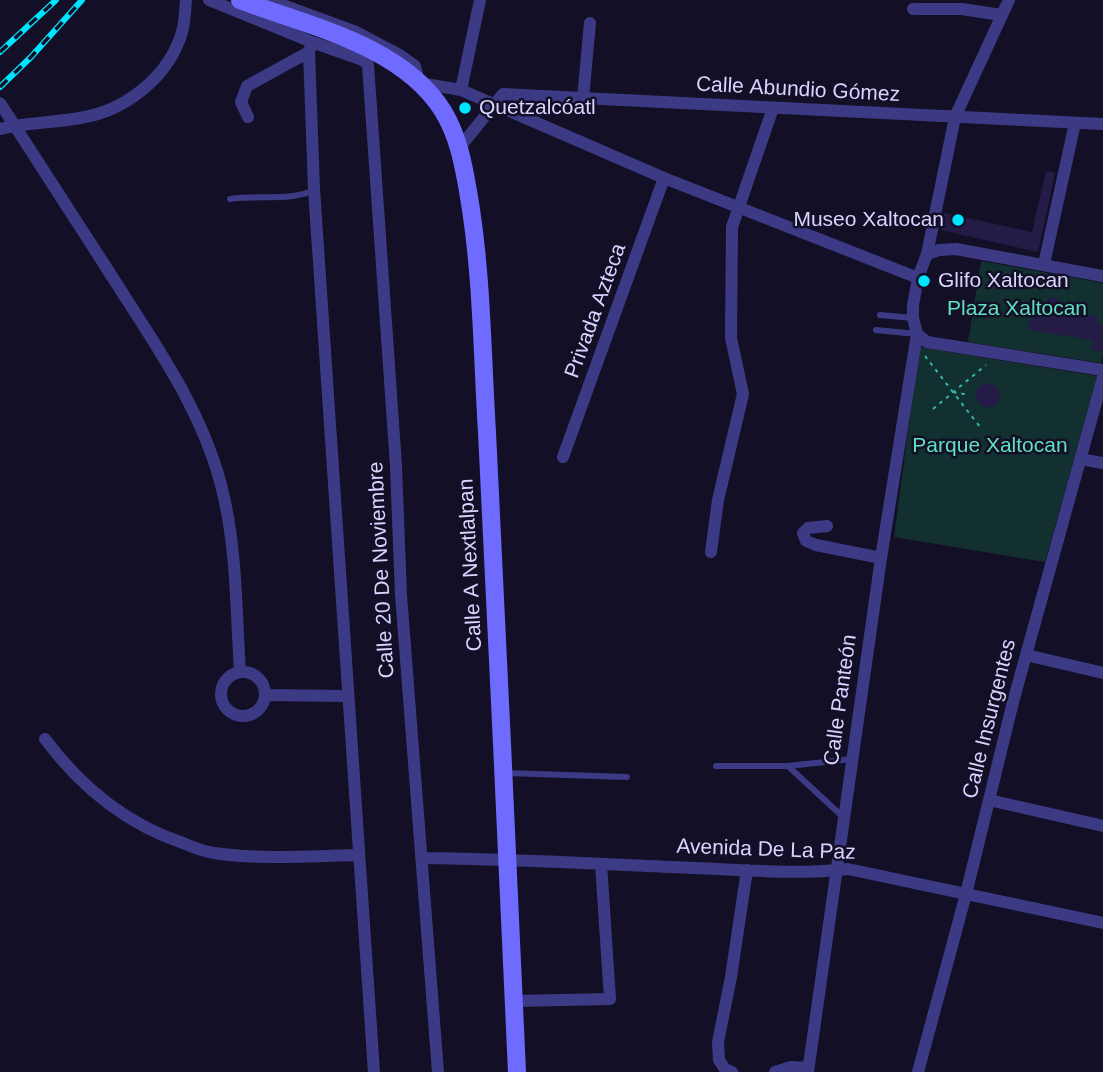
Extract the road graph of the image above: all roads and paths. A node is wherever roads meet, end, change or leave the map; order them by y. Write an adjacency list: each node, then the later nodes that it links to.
1 (186, 0): 21 (street)
2 (209, 0): 10 (street)
3 (240, 0): 6 (main road, Calle A Nextlalpan)
4 (480, 0): 12 (street)
5 (1009, 0): 8 (street)
6 (272, 7): 11 (main road, Calle A Nextlalpan)
7 (913, 9): 8 (street)
8 (1001, 15): 18 (street)
9 (590, 23): 13 (street)
10 (310, 47): 17 (street); 24 (street); 64 (street, Calle 20 De Noviembre)
11 (414, 79): 12 (street); 22 (main road, Calle A Nextlalpan)
12 (461, 90): 15 (street)
13 (583, 98): 15 (street, Calle Abundio Gómez); 16 (street, Calle Abundio Gómez)
14 (0, 103): 50 (street, bridge)
15 (495, 103): 22 (street); 23 (street)
16 (773, 108): 18 (street, Calle Abundio Gómez); 26 (street)
17 (248, 117)
18 (955, 117): 19 (street, Calle Abundio Gómez); 27 (street)
19 (1075, 123): 20 (street, Calle Abundio Gómez); 28 (street)
20 (1103, 124)
21 (0, 129)
22 (460, 147): 58 (main road, Calle A Nextlalpan)
23 (664, 178): 26 (street); 43 (street, Privada Azteca)
24 (314, 189): 25 (lane); 53 (street)
25 (230, 199)
26 (737, 207): 30 (street); 47 (street)
27 (927, 254): 28 (street); 30 (street)
28 (1044, 264): 29 (street)
29 (1103, 276)
30 (918, 278): 32 (street)
31 (880, 315): 32 (lane)
32 (913, 318): 34 (street)
33 (876, 330): 34 (lane)
34 (922, 338): 35 (street); 48 (street, Calle Panteón)
35 (1000, 354): 37 (street); 39 (path)
36 (925, 356): 39 (path)
37 (1103, 370)
38 (1103, 377): 44 (street, Calle Insurgentes)
39 (953, 392): 40 (path); 41 (path); 42 (path)
40 (969, 395)
41 (933, 409)
42 (979, 427)
43 (563, 457)
44 (1080, 459): 45 (street); 49 (street, Calle Insurgentes)
45 (1103, 463)
46 (827, 526): 48 (street)
47 (711, 552)
48 (881, 558): 55 (street, Calle Panteón)
49 (1026, 655): 51 (street); 60 (street, Calle Insurgentes)
50 (240, 672): 52 (street); 52 (street)
51 (1103, 673)
52 (265, 695): 53 (street)
53 (348, 696): 63 (street)
54 (45, 739): 63 (street)
55 (852, 759): 57 (lane); 61 (street, Calle Panteón)
56 (716, 766): 57 (lane)
57 (788, 766): 61 (lane)
58 (505, 772): 59 (lane); 65 (main road, Calle A Nextlalpan)
59 (627, 777)
60 (989, 800): 62 (street); 69 (street, Calle Insurgentes)
61 (844, 818): 68 (street, Calle Panteón)
62 (1103, 826)
63 (358, 855): 73 (street)
64 (422, 858): 65 (street, Avenida De La Paz); 74 (street, Calle 20 De Noviembre)
65 (508, 859): 66 (street, Avenida De La Paz); 71 (main road, Calle A Nextlalpan)
66 (601, 864): 67 (street, Avenida De La Paz); 71 (street)
67 (747, 870): 68 (street, Avenida De La Paz); 76 (street)
68 (837, 870): 69 (street, Avenida De La Paz); 72 (street, Calle Panteón)
69 (966, 894): 70 (street, Avenida De La Paz); 78 (street, Calle Insurgentes)
70 (1103, 923)
71 (514, 1002): 75 (main road, Calle A Nextlalpan)
72 (808, 1070): 77 (street)
73 (374, 1072)
74 (438, 1072)
75 (517, 1072)
76 (732, 1072)
77 (775, 1072)
78 (918, 1072)

